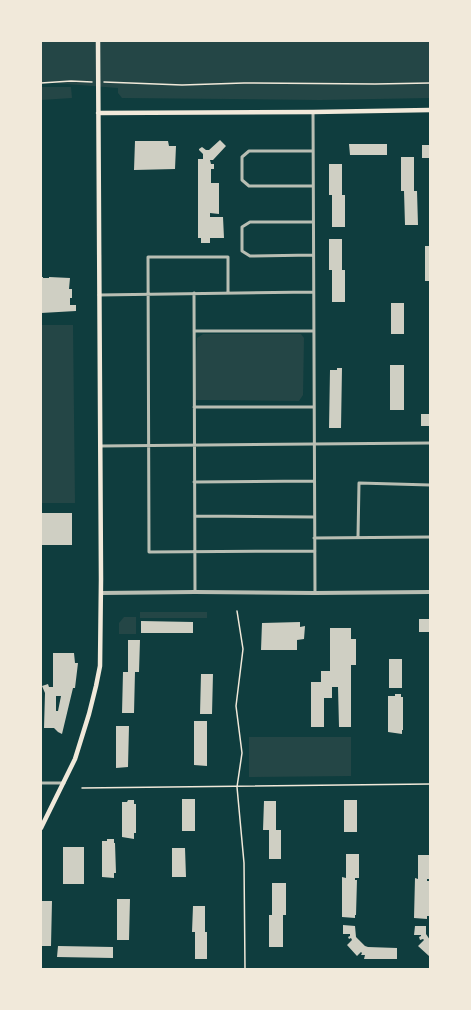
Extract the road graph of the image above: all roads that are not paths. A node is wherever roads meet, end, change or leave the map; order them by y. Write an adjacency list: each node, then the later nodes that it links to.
1 (98, 41): 4 (main road)
2 (430, 110): 3 (main road)
3 (313, 112): 4 (main road); 5 (street)
4 (98, 113): 13 (main road)
5 (313, 151): 6 (street); 6 (street)
6 (313, 186): 7 (street)
7 (313, 222): 8 (street); 8 (street)
8 (313, 255): 9 (street)
9 (313, 292): 11 (street); 15 (street)
10 (194, 293): 11 (street); 12 (street); 14 (street)
11 (228, 293): 12 (street)
12 (148, 294): 13 (street); 22 (street)
13 (99, 295): 21 (main road)
14 (194, 331): 15 (street); 16 (street)
15 (314, 331): 17 (street)
16 (194, 407): 17 (street); 20 (street)
17 (314, 407): 18 (street)
18 (314, 444): 19 (street); 20 (street); 23 (street)
19 (430, 444)
20 (194, 445): 22 (street); 24 (street)
21 (100, 446): 22 (street); 35 (main road)
22 (149, 446): 32 (street)
23 (314, 481): 24 (street); 27 (street)
24 (194, 482): 26 (street)
25 (430, 485): 28 (street)
26 (194, 516): 27 (street); 32 (street)
27 (314, 517): 30 (street)
28 (358, 537): 29 (street); 30 (street)
29 (430, 537)
30 (314, 538): 31 (street)
31 (315, 550): 32 (street); 36 (street)
32 (194, 552): 33 (street)
33 (195, 592): 35 (street); 36 (street)
34 (430, 592): 36 (street)
35 (101, 593): 37 (main road)
36 (315, 594)
37 (64, 782): 38 (street); 39 (main road)
38 (41, 783)
39 (41, 828)

